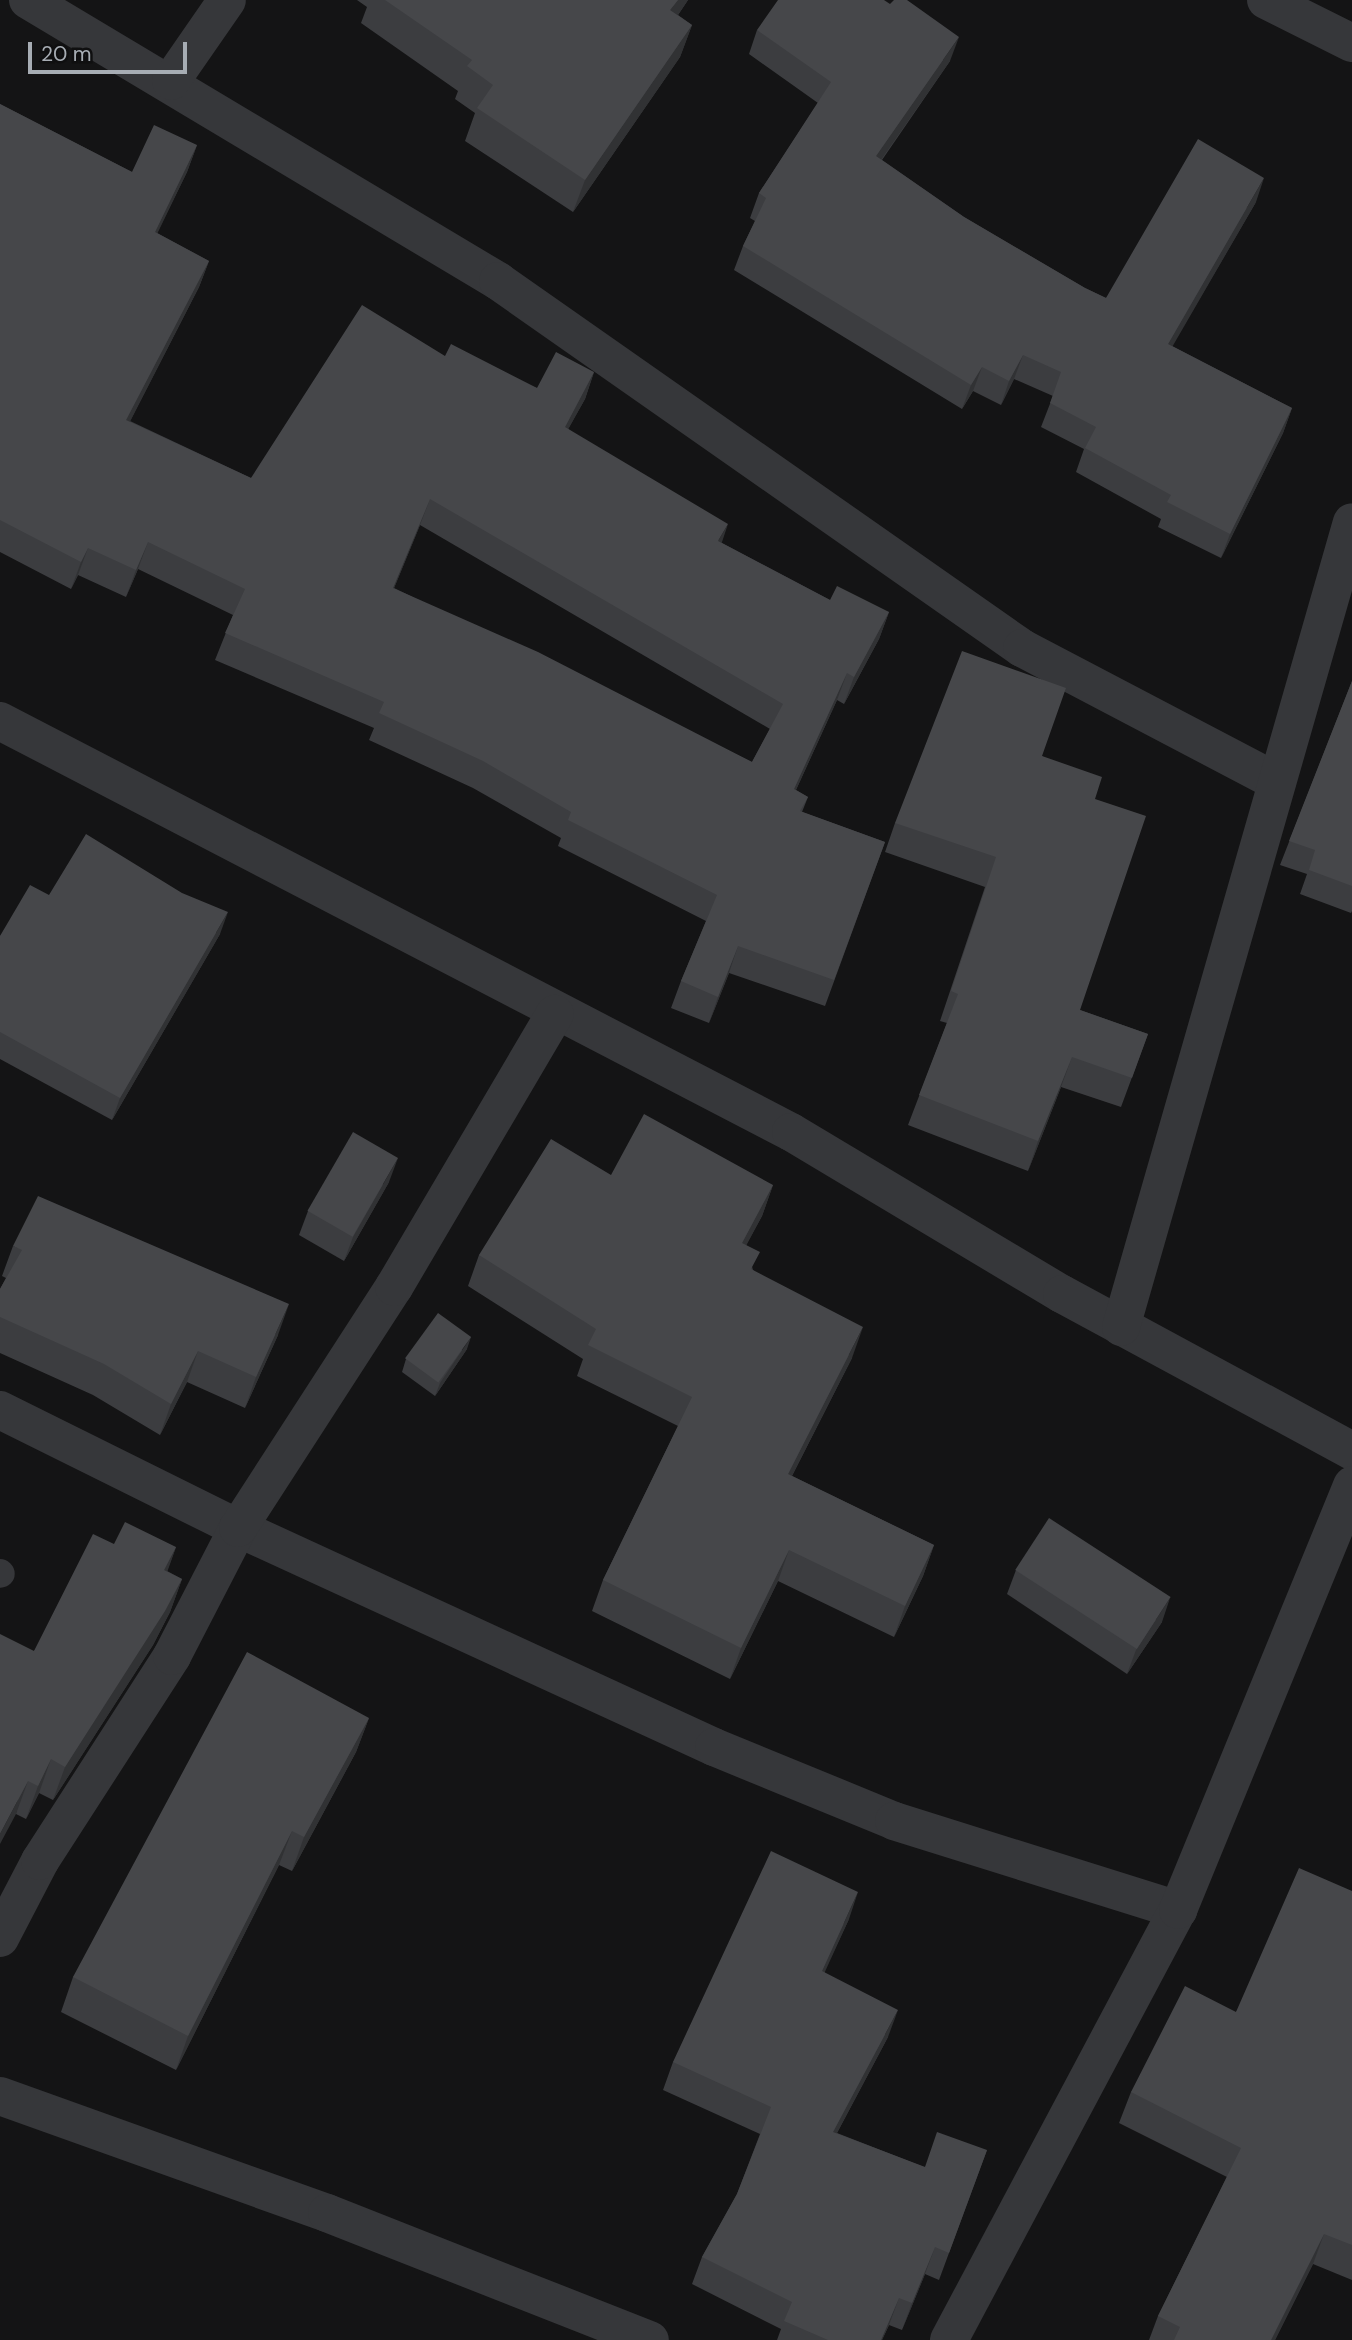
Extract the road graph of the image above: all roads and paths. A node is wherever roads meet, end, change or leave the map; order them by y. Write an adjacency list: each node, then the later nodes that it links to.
1 (28, 0): 5 (street)
2 (227, 0): 5 (street)
3 (1266, 0): 4 (street)
4 (1352, 43)
5 (171, 81): 8 (street)
6 (1352, 522): 8 (street)
7 (0, 721): 9 (street)
8 (1277, 782): 10 (street)
9 (555, 1014): 10 (street); 14 (street)
10 (1121, 1327): 12 (street)
11 (0, 1410): 14 (street)
12 (1352, 1451)
13 (1352, 1485): 15 (street)
14 (238, 1528): 15 (street); 16 (street)
15 (1178, 1910): 19 (street)
16 (0, 1938)
17 (0, 2096): 18 (street)
18 (650, 2340)
19 (949, 2340)

